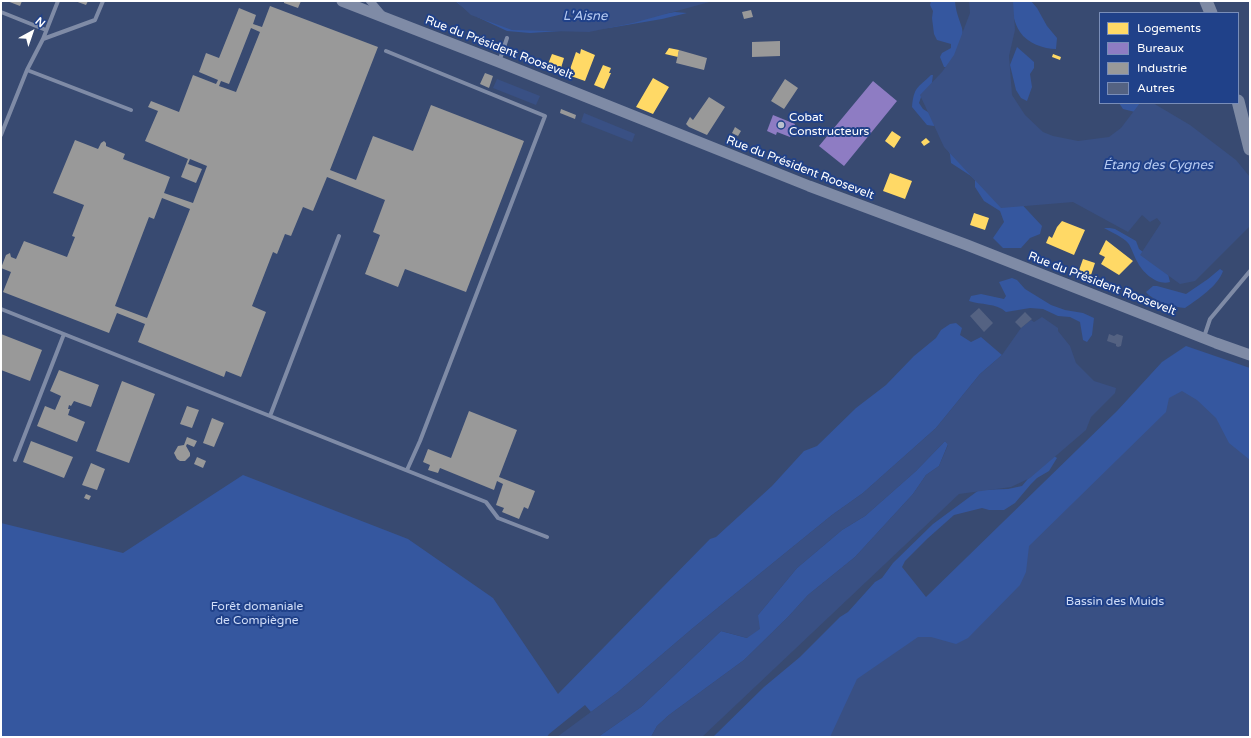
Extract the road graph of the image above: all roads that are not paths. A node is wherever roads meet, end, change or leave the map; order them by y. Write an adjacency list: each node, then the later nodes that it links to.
1 (58, 1): 9 (lane)
2 (103, 1): 11 (lane)
3 (342, 1): 8 (street, Rue du Président Roosevelt)
4 (370, 1): 8 (street)
5 (1206, 1): 7 (main road)
6 (1, 12): 9 (lane)
7 (1211, 12)
8 (383, 17): 13 (street, Rue du Président Roosevelt)
9 (46, 30): 11 (lane)
10 (507, 38): 13 (lane)
11 (43, 39): 14 (lane)
12 (386, 51): 27 (lane)
13 (499, 62): 23 (street, Rue du Président Roosevelt)
14 (27, 70): 16 (lane); 17 (lane)
15 (1239, 104): 18 (main road)
16 (131, 110)
17 (1, 136)
18 (1250, 149)
19 (339, 236): 25 (lane)
20 (1250, 270): 23 (lane)
21 (1, 309): 22 (lane)
22 (64, 334): 25 (lane); 26 (lane)
23 (1204, 337): 24 (street, Rue du Président Roosevelt)
24 (1250, 354)
25 (270, 416): 27 (lane)
26 (15, 460)
27 (407, 470): 28 (lane)
28 (547, 537)

